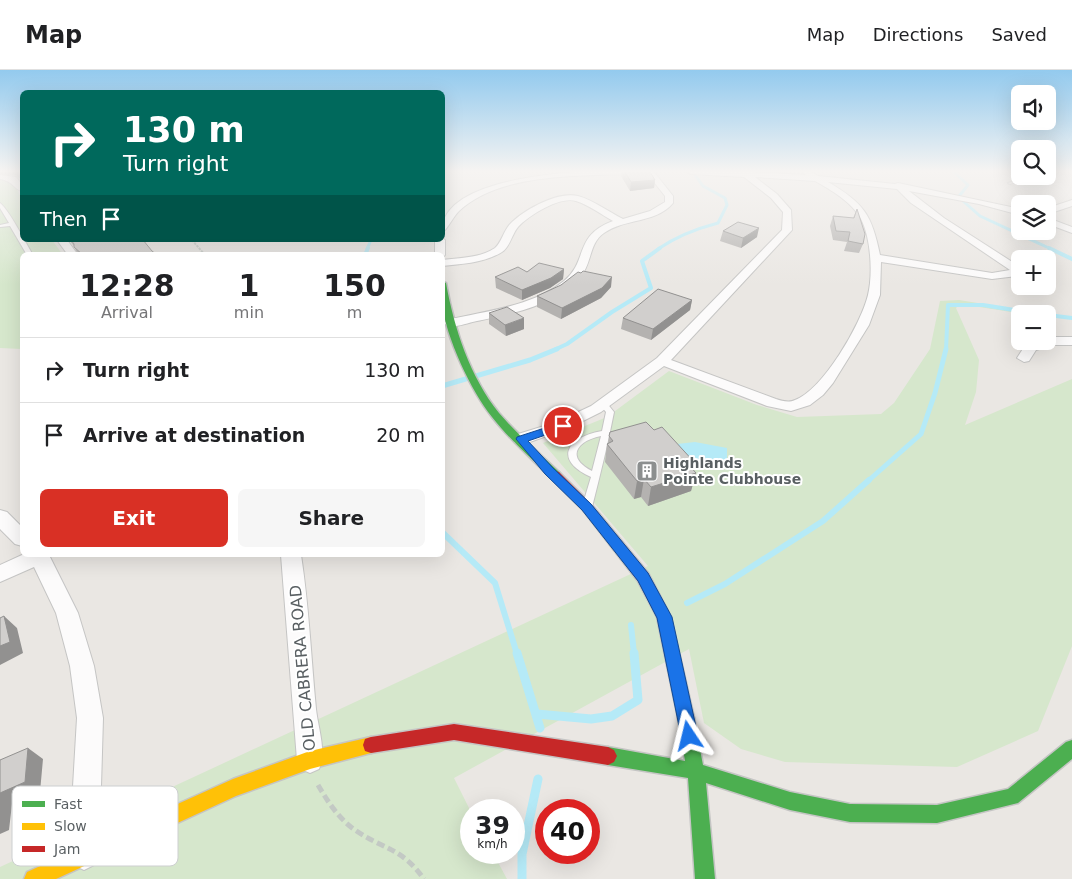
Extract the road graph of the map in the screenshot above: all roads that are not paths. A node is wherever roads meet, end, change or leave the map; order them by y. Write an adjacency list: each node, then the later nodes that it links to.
1 (3, 210): 11 (lane)
2 (452, 210): 10 (street)
3 (534, 210): 17 (street)
4 (598, 210): 9 (street)
5 (661, 210): 9 (street)
6 (787, 210): 22 (street)
7 (859, 210): 16 (street)
8 (927, 210): 16 (street)
9 (620, 221): 19 (street)
10 (445, 223)
11 (12, 224): 13 (lane); 15 (lane)
12 (1056, 224): 14 (street)
13 (0, 226)
14 (1072, 230)
15 (20, 238)
16 (877, 258): 22 (street)
17 (445, 263)
18 (445, 307): 19 (street)
19 (451, 323): 25 (street)
20 (1072, 341): 21 (street)
21 (1024, 358)
22 (662, 361): 23 (street)
23 (603, 404): 24 (lane); 25 (street)
24 (607, 433): 26 (lane); 26 (lane)
25 (521, 439): 27 (street)
26 (596, 476): 27 (lane)
27 (587, 507): 36 (street)
28 (0, 516): 29 (street)
29 (20, 537)
30 (23, 557): 33 (street)
31 (37, 557): 37 (street)
32 (290, 557): 35 (street, OLD CABRERA ROAD)
33 (0, 574)
34 (1071, 750): 36 (street)
35 (310, 760): 36 (street); 38 (street)
36 (696, 771): 41 (street)
37 (87, 786)
38 (178, 813)
39 (61, 866): 40 (street)
40 (34, 879)
41 (705, 879)

